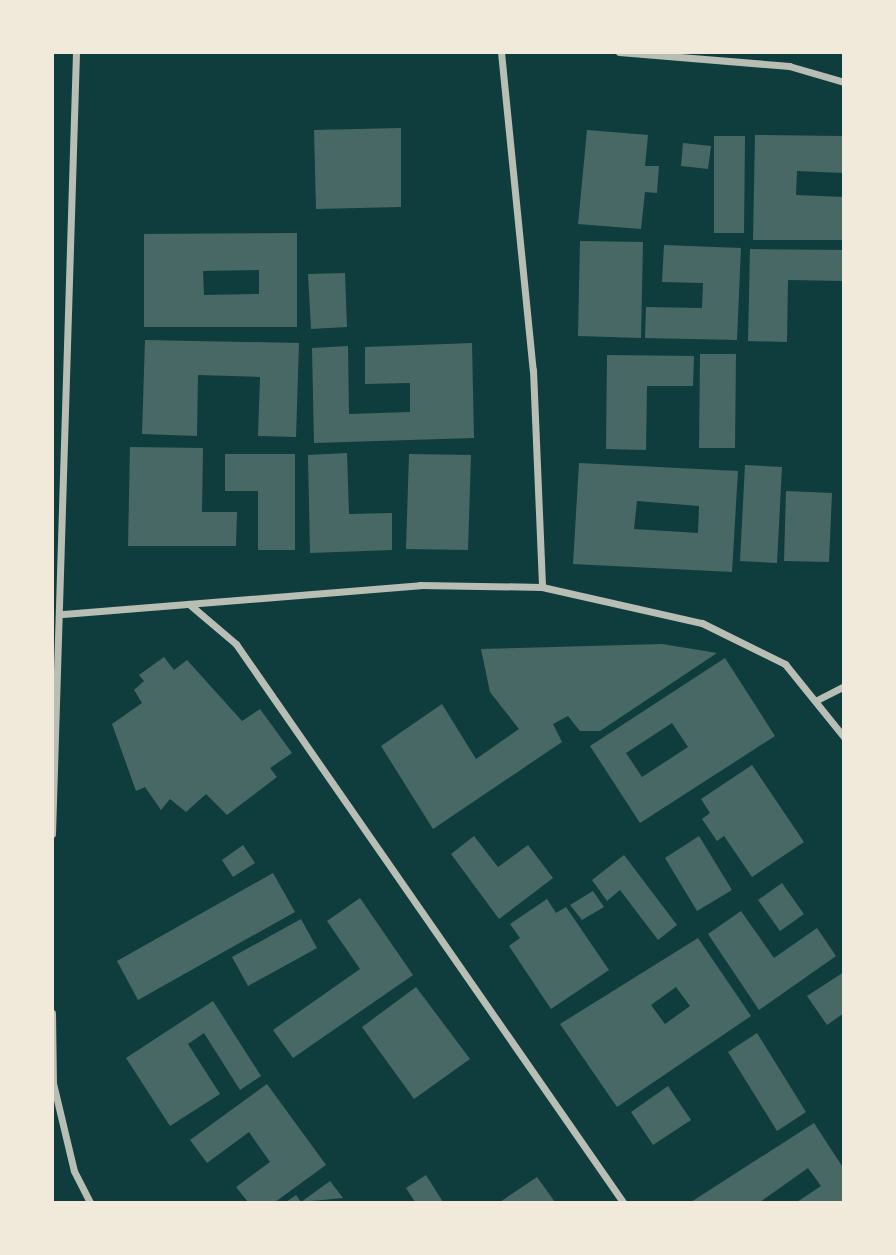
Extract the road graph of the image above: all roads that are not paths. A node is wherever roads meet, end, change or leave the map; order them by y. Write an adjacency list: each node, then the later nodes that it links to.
1 (76, 52): 7 (street)
2 (501, 52): 5 (street)
3 (619, 52): 4 (street)
4 (844, 82)
5 (542, 587): 6 (street); 9 (street)
6 (189, 604): 7 (street); 14 (street)
7 (63, 614): 11 (street)
8 (844, 686): 9 (street)
9 (817, 700): 10 (street)
10 (844, 737)
11 (52, 834)
12 (52, 1013): 13 (street)
13 (90, 1202)
14 (623, 1202)

